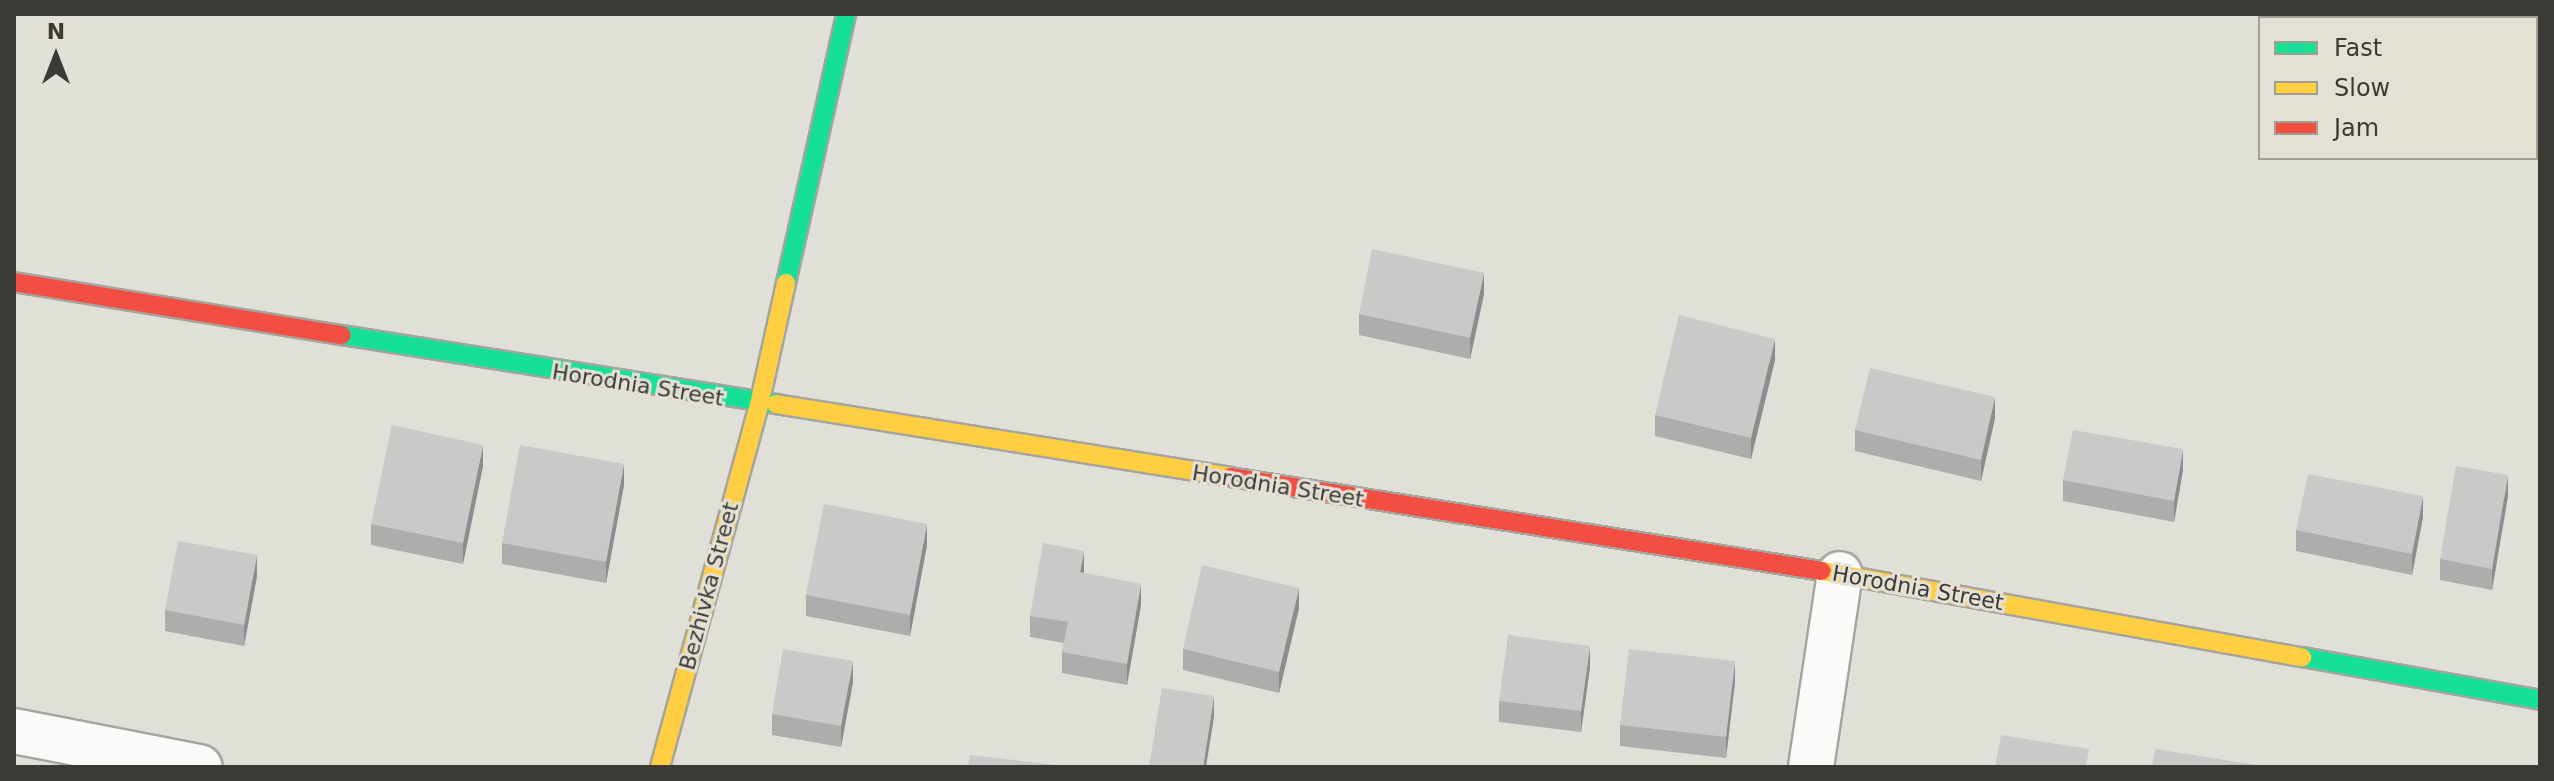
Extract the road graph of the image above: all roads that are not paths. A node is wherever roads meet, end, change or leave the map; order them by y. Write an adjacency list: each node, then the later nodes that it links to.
1 (846, 14): 3 (street, Bezhivka Street)
2 (14, 282): 3 (street, Horodnia Street)
3 (759, 405): 4 (street, Horodnia Street); 8 (street, Bezhivka Street)
4 (1840, 574): 5 (street, Horodnia Street); 9 (street)
5 (2540, 700)
6 (14, 731): 7 (street)
7 (200, 767)
8 (660, 767)
9 (1811, 767)

